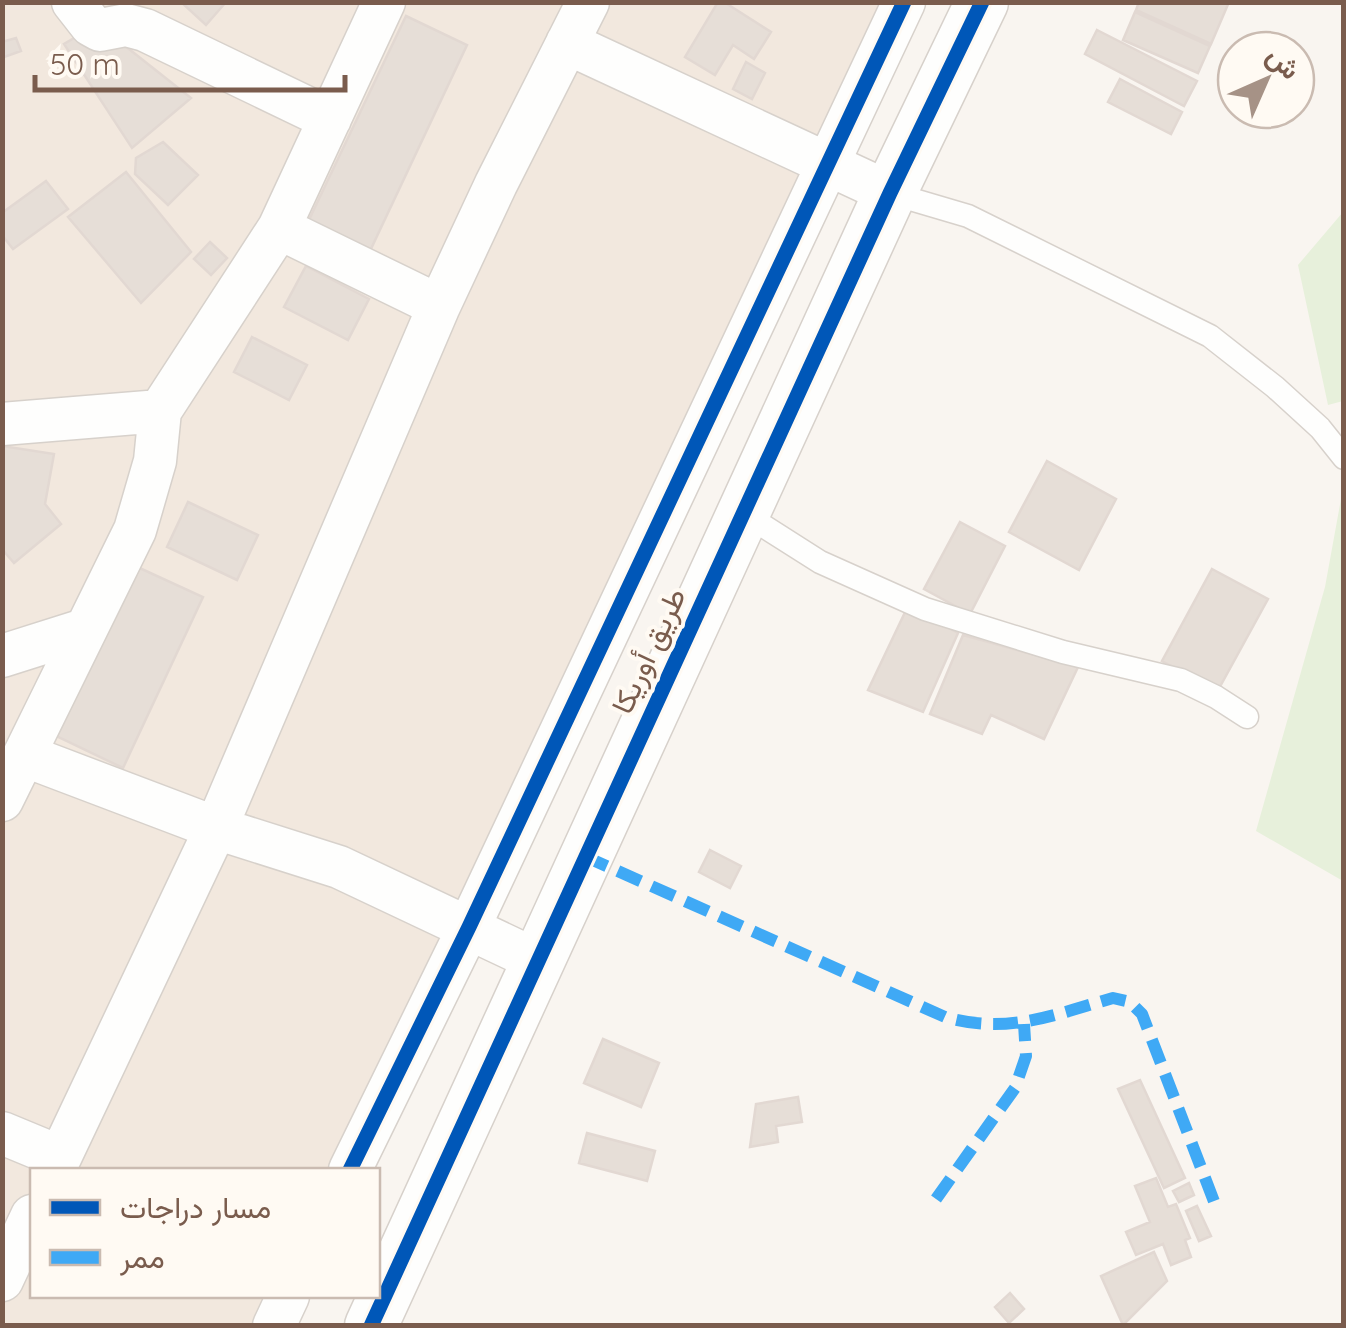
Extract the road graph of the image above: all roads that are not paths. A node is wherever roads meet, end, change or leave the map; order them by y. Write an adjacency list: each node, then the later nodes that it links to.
1 (73, 2): 7 (street)
2 (384, 2): 7 (street)
3 (588, 2): 6 (street)
4 (904, 2): 8 (street)
5 (982, 2): 9 (street, طريق أوريكا)
6 (567, 43): 8 (street); 11 (street)
7 (330, 118): 10 (street)
8 (826, 163): 9 (street); 22 (street)
9 (890, 193): 14 (lane); 15 (street, طريق أوريكا)
10 (279, 228): 11 (street); 12 (street)
11 (439, 306): 21 (street)
12 (160, 411): 13 (street); 16 (street)
13 (2, 424)
14 (1344, 458)
15 (743, 513): 18 (lane); 23 (street, طريق أوريكا)
16 (84, 630): 17 (street); 19 (street)
17 (2, 656)
18 (1247, 717)
19 (26, 756): 20 (street); 21 (street)
20 (2, 800)
21 (216, 828): 22 (street); 25 (street)
22 (469, 927): 23 (street); 26 (street)
23 (536, 960): 31 (street, طريق أوريكا)
24 (2, 1133): 25 (street)
25 (57, 1164)
26 (351, 1168)
27 (30, 1220): 28 (street)
28 (2, 1280)
29 (287, 1298): 30 (street)
30 (274, 1326)
31 (371, 1326)

